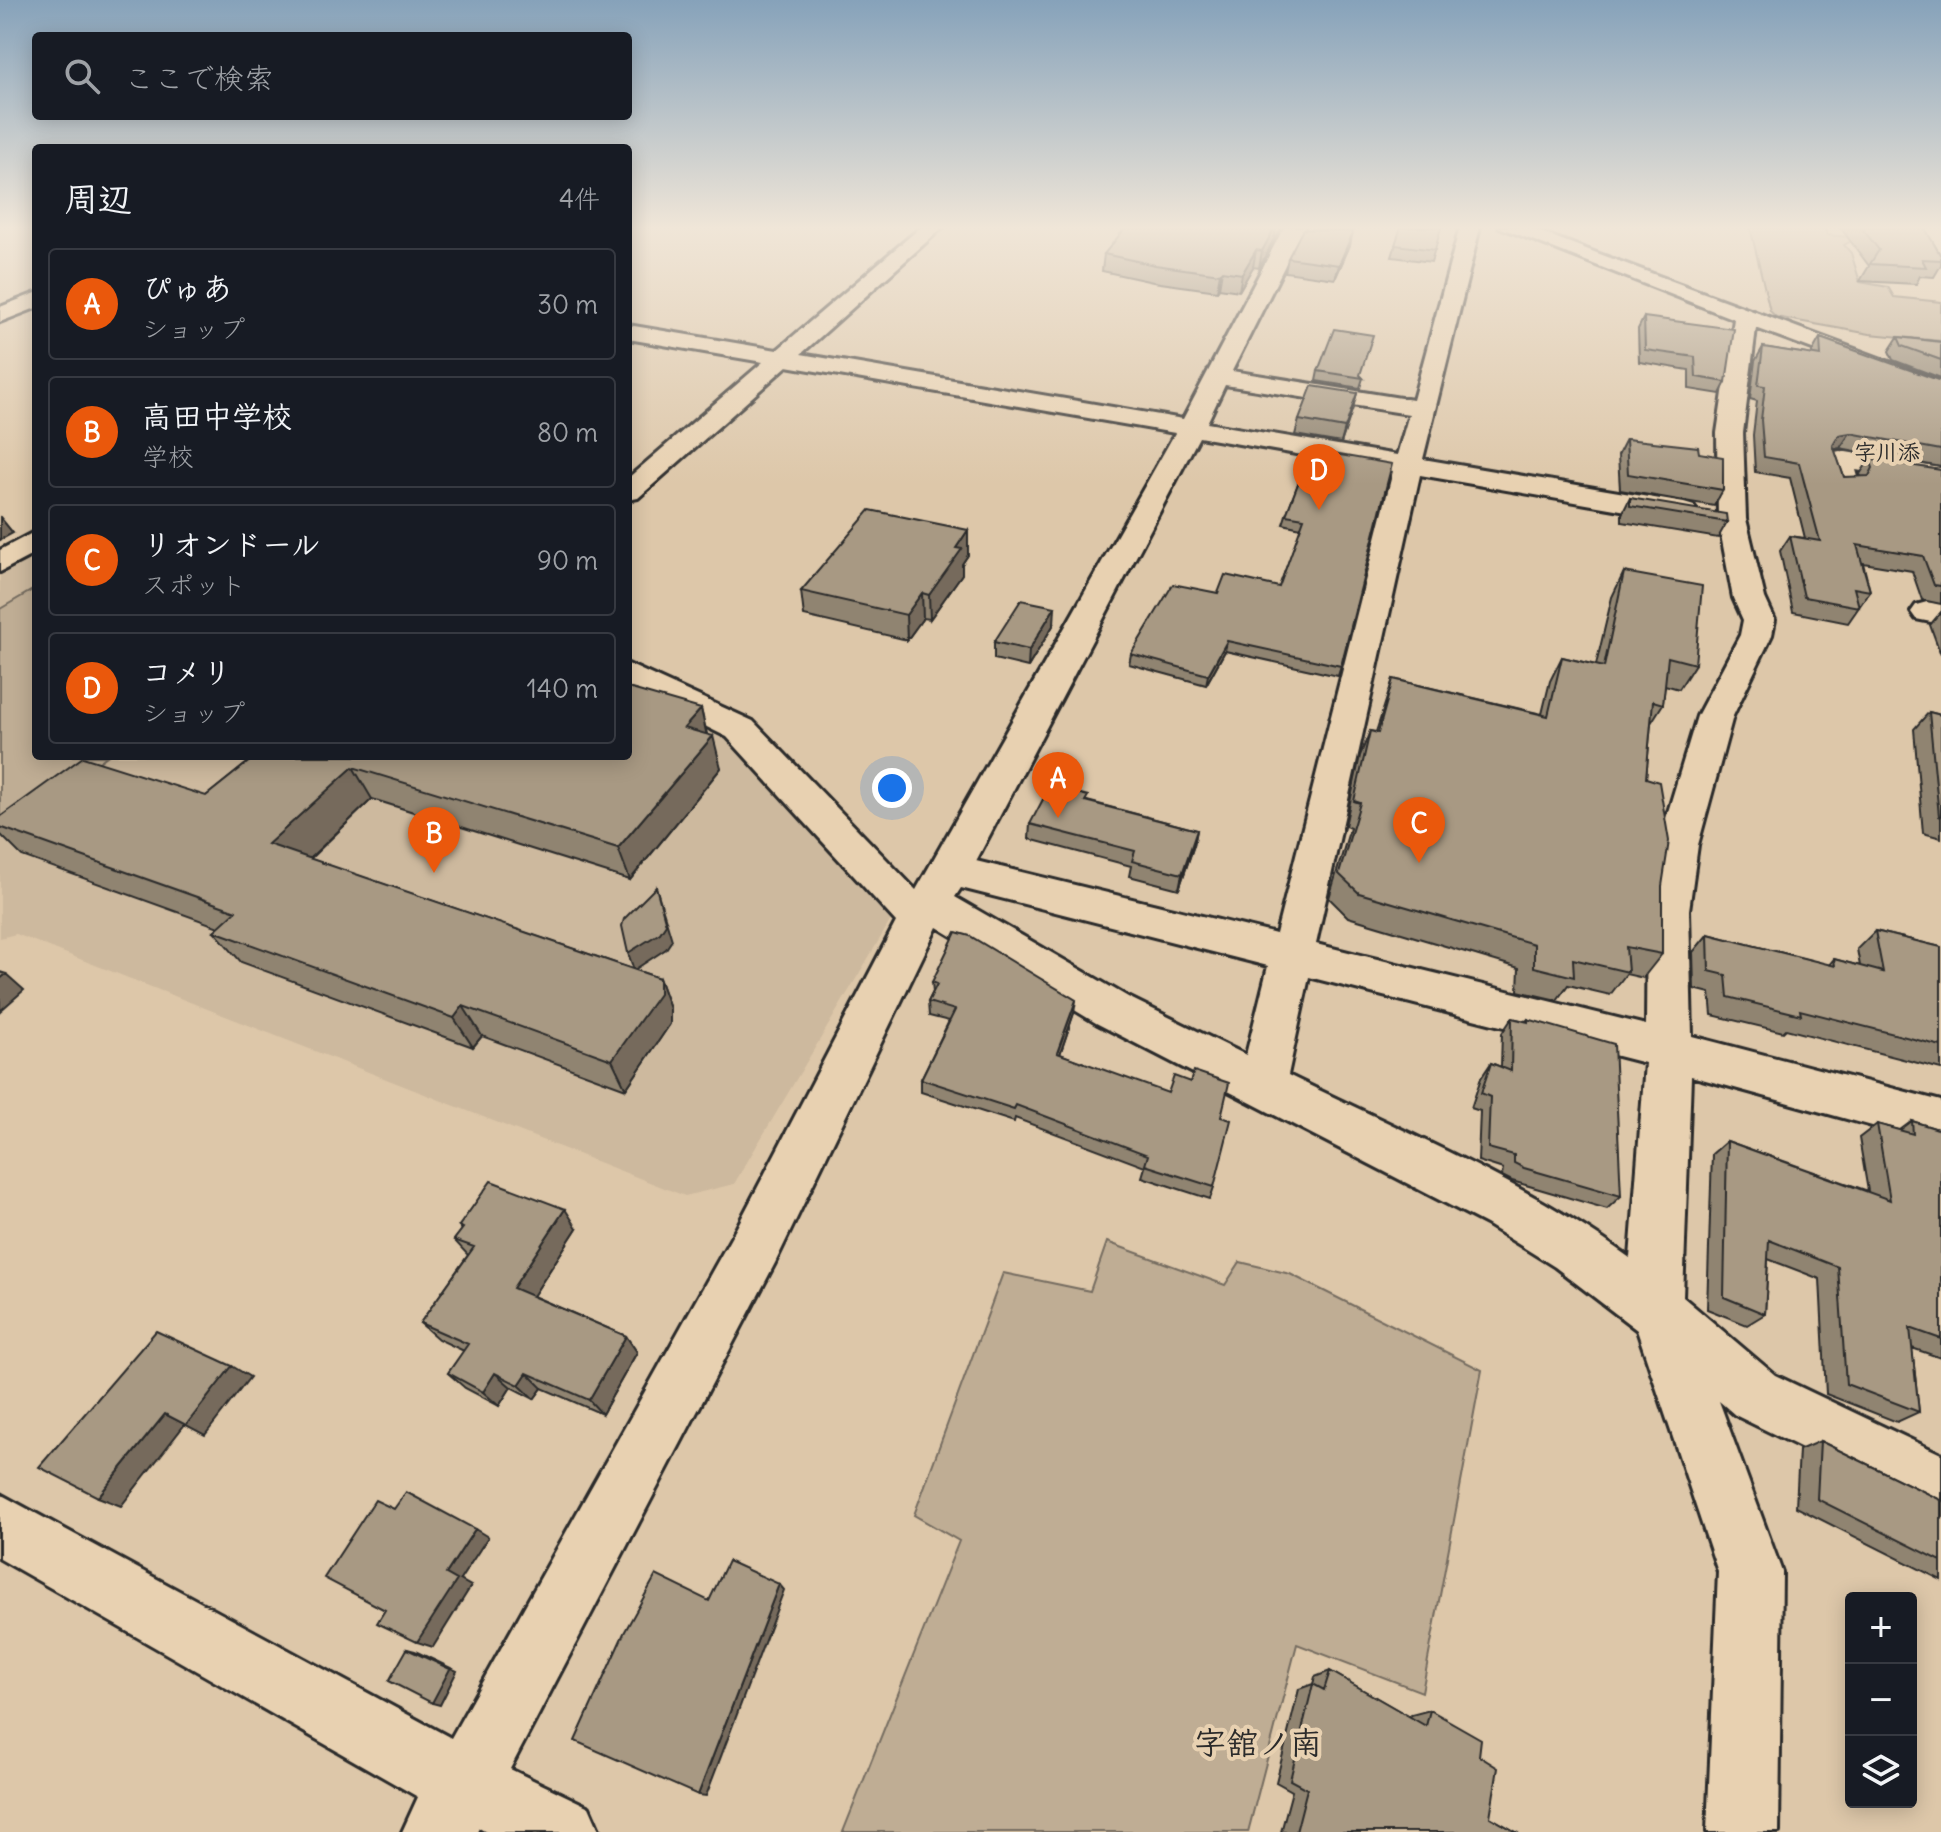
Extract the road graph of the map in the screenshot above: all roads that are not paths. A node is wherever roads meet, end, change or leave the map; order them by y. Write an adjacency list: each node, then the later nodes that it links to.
1 (833, 312): 7 (street)
2 (1249, 312): 8 (street)
3 (1448, 312): 10 (street)
4 (1736, 312): 5 (street)
5 (1745, 316): 9 (street); 16 (street)
6 (632, 333): 7 (street)
7 (781, 357): 11 (street); 15 (street)
8 (1215, 376): 10 (street); 11 (street)
9 (1941, 390)
10 (1423, 409): 12 (street)
11 (1191, 428): 12 (street); 20 (street)
12 (1408, 466): 16 (street); 21 (street)
13 (1941, 476): 14 (street)
14 (1846, 484)
15 (632, 488)
16 (1732, 521): 22 (street)
17 (32, 543): 18 (street)
18 (0, 563)
19 (632, 677): 20 (street)
20 (934, 898): 21 (street); 23 (street); 28 (street)
21 (1294, 955): 22 (street); 23 (street)
22 (1669, 1050): 24 (street); 25 (street)
23 (1262, 1084): 25 (street)
24 (1941, 1123)
25 (1658, 1312): 26 (street); 30 (street)
26 (1941, 1486)
27 (0, 1525): 28 (street)
28 (451, 1808): 29 (street)
29 (564, 1832)
30 (1743, 1832)

